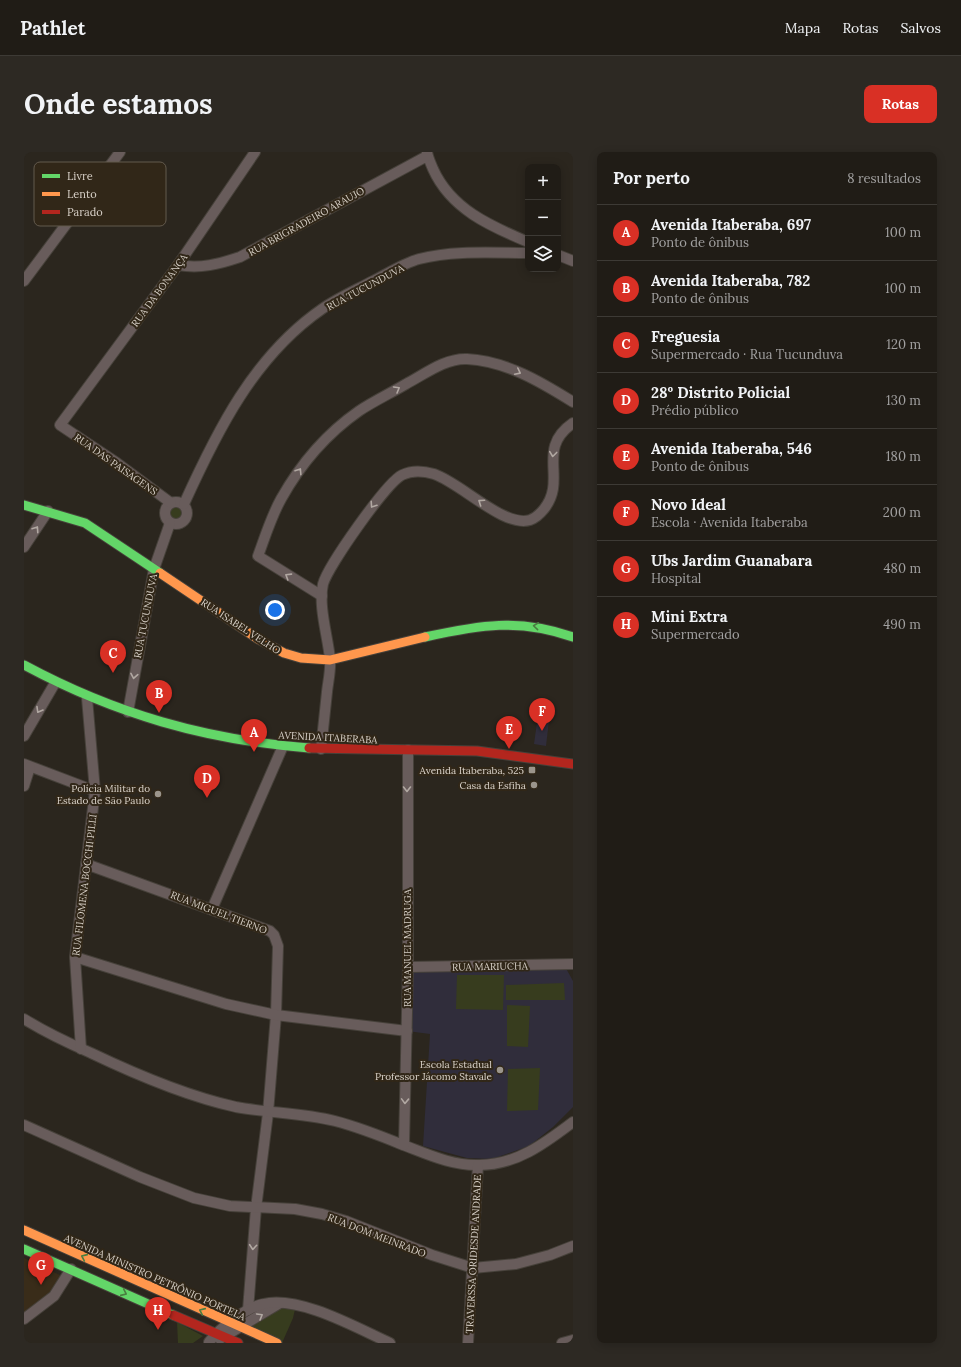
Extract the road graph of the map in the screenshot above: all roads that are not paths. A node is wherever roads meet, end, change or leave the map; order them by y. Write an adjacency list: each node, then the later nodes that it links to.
1 (120, 152): 4 (street)
2 (255, 152): 10 (street, RUA DA BONANÇA)
3 (427, 154): 6 (street); 10 (street, RUA BRIGRADEIRO ARAUJO)
4 (113, 162)
5 (65, 226): 11 (street)
6 (525, 241)
7 (525, 253): 16 (street, RUA TUCUNDUVA)
8 (561, 256): 9 (street)
9 (573, 261)
10 (178, 265): 14 (street, RUA DA BONANÇA)
11 (24, 281)
12 (573, 402): 22 (street, one-way to 12)
13 (573, 423): 22 (street, one-way to 22)
14 (60, 426): 15 (street, RUA DAS PAISAGENS)
15 (171, 503): 16 (street); 19 (street)
16 (184, 504): 19 (street)
17 (24, 505): 18 (main road, RUA ISABEL VELHO)
18 (48, 511): 20 (street, one-way to 18); 21 (main road, RUA ISABEL VELHO)
19 (170, 523): 21 (street, RUA TUCUNDUVA)
20 (24, 547)
21 (154, 569): 24 (main road, RUA ISABEL VELHO); 28 (street, RUA TUCUNDUVA, one-way to 28)
22 (322, 596): 24 (street)
23 (573, 637): 24 (main road, RUA ISABEL VELHO, one-way to 24)
24 (330, 660): 31 (street)
25 (24, 665): 26 (main road, AVENIDA ITABERABA)
26 (55, 683): 27 (main road, AVENIDA ITABERABA); 29 (street, one-way to 29)
27 (87, 698): 28 (main road, AVENIDA ITABERABA); 36 (street, RUA FILOMENA BOCCHI PILLI)
28 (128, 712): 30 (main road, AVENIDA ITABERABA)
29 (24, 736)
30 (283, 746): 31 (main road, AVENIDA ITABERABA); 38 (street)
31 (321, 749): 32 (main road, AVENIDA ITABERABA)
32 (408, 750): 33 (main road, AVENIDA ITABERABA); 40 (street, RUA MANUEL MADRUGA, one-way to 40)
33 (573, 764)
34 (27, 766): 35 (street); 36 (street)
35 (24, 786)
36 (95, 791): 37 (street, RUA FILOMENA BOCCHI PILLI)
37 (86, 864): 38 (street, RUA MIGUEL TIERNO); 39 (street, RUA FILOMENA BOCCHI PILLI)
38 (212, 909): 42 (street, RUA MIGUEL TIERNO)
39 (75, 957): 42 (street); 45 (street, RUA FILOMENA BOCCHI PILLI)
40 (408, 967): 41 (street, RUA MARIUCHA); 44 (street, RUA MANUEL MADRUGA)
41 (572, 967)
42 (276, 1015): 44 (street); 46 (street, RUA MIGUEL TIERNO)
43 (24, 1019): 45 (street)
44 (407, 1031): 49 (street, RUA MANUEL MADRUGA, one-way to 49)
45 (81, 1049): 46 (street)
46 (268, 1113): 49 (street); 51 (street, RUA MIGUEL TIERNO)
47 (573, 1122): 50 (street)
48 (24, 1125): 51 (street, RUA DOM MEINRADO)
49 (404, 1145): 50 (street)
50 (478, 1165): 55 (street, TRAVERSSA ORIDESDE ANDRADE)
51 (256, 1208): 55 (street, RUA DOM MEINRADO); 58 (street, RUA MIGUEL TIERNO, one-way to 58)
52 (24, 1230): 60 (main road, AVENIDA MINISTRO PETRÔNIO PORTELA, one-way to 52)
53 (573, 1246): 55 (street, RUA DOM MEINRADO)
54 (24, 1249): 56 (main road)
55 (474, 1268): 68 (street, TRAVERSSA ORIDESDE ANDRADE)
56 (71, 1269): 59 (street); 62 (main road, one-way to 62)
57 (280, 1303): 58 (street); 61 (street, one-way to 57); 67 (street)
58 (248, 1310): 60 (street)
59 (24, 1319)
60 (229, 1323): 61 (main road, AVENIDA MINISTRO PETRÔNIO PORTELA); 62 (street)
61 (239, 1327): 62 (street); 66 (main road, AVENIDA MINISTRO PETRÔNIO PORTELA)
62 (220, 1336): 64 (street); 65 (main road)
63 (573, 1340): 69 (street)
64 (208, 1343)
65 (238, 1343)
66 (277, 1343)
67 (390, 1343)
68 (468, 1343)
69 (562, 1343)

